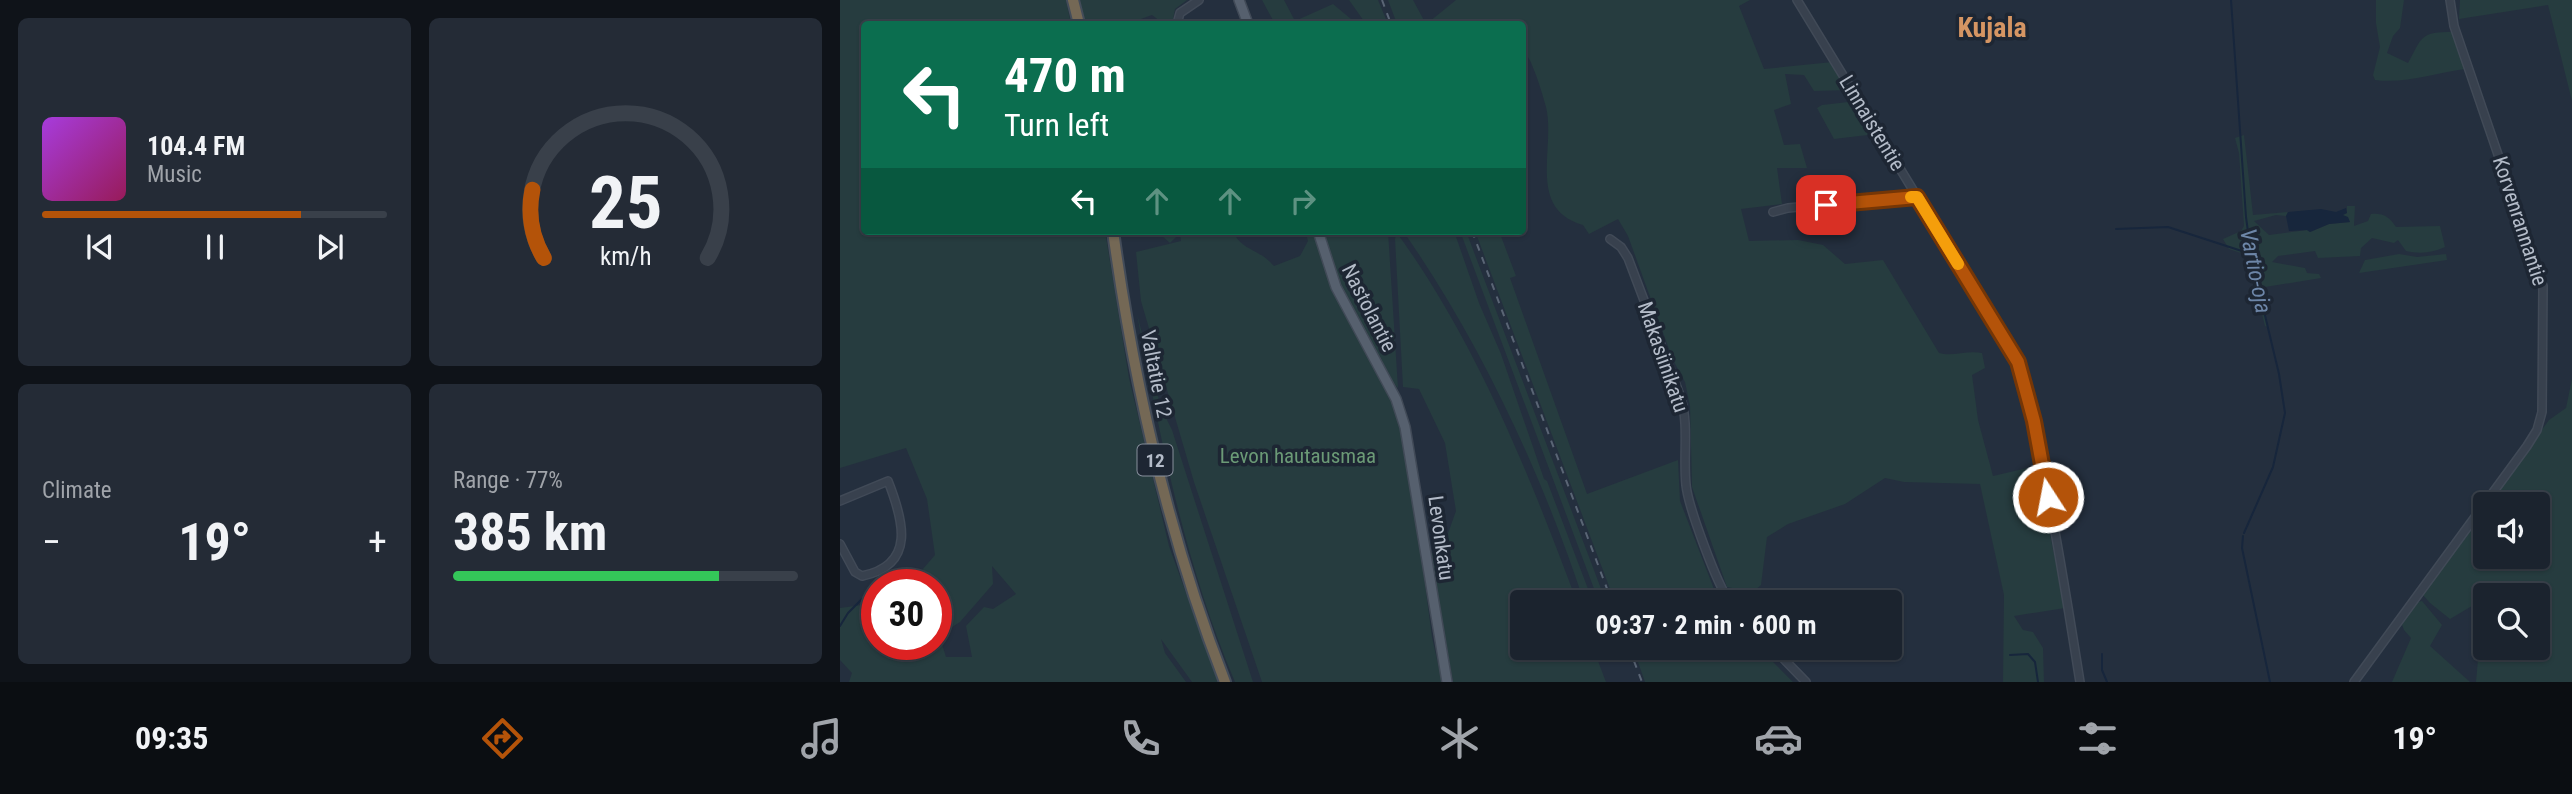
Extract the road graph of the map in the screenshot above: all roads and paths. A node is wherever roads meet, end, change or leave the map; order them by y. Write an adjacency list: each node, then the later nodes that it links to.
1 (1073, 0): 6 (highway)
2 (1199, 0): 7 (street)
3 (1239, 0): 8 (main road)
4 (1797, 0): 9 (street, Linnaistentie)
5 (2451, 0): 23 (street, Korvenrannantie)
6 (1078, 21)
7 (1178, 21)
8 (1247, 21)
9 (1917, 197): 10 (street); 22 (street, Linnaistentie)
10 (1773, 212)
11 (1114, 235): 19 (highway, Valtatie 12 / 12)
12 (1319, 235): 14 (main road, Nastolantie)
13 (1610, 239): 17 (street, Makasiinikatu)
14 (1396, 399): 20 (main road, Levonkatu)
15 (840, 501): 16 (street)
16 (840, 544)
17 (1723, 590)
18 (1785, 660): 21 (street)
19 (1225, 682)
20 (1447, 682)
21 (1806, 682)
22 (2080, 682)
23 (2354, 682)

